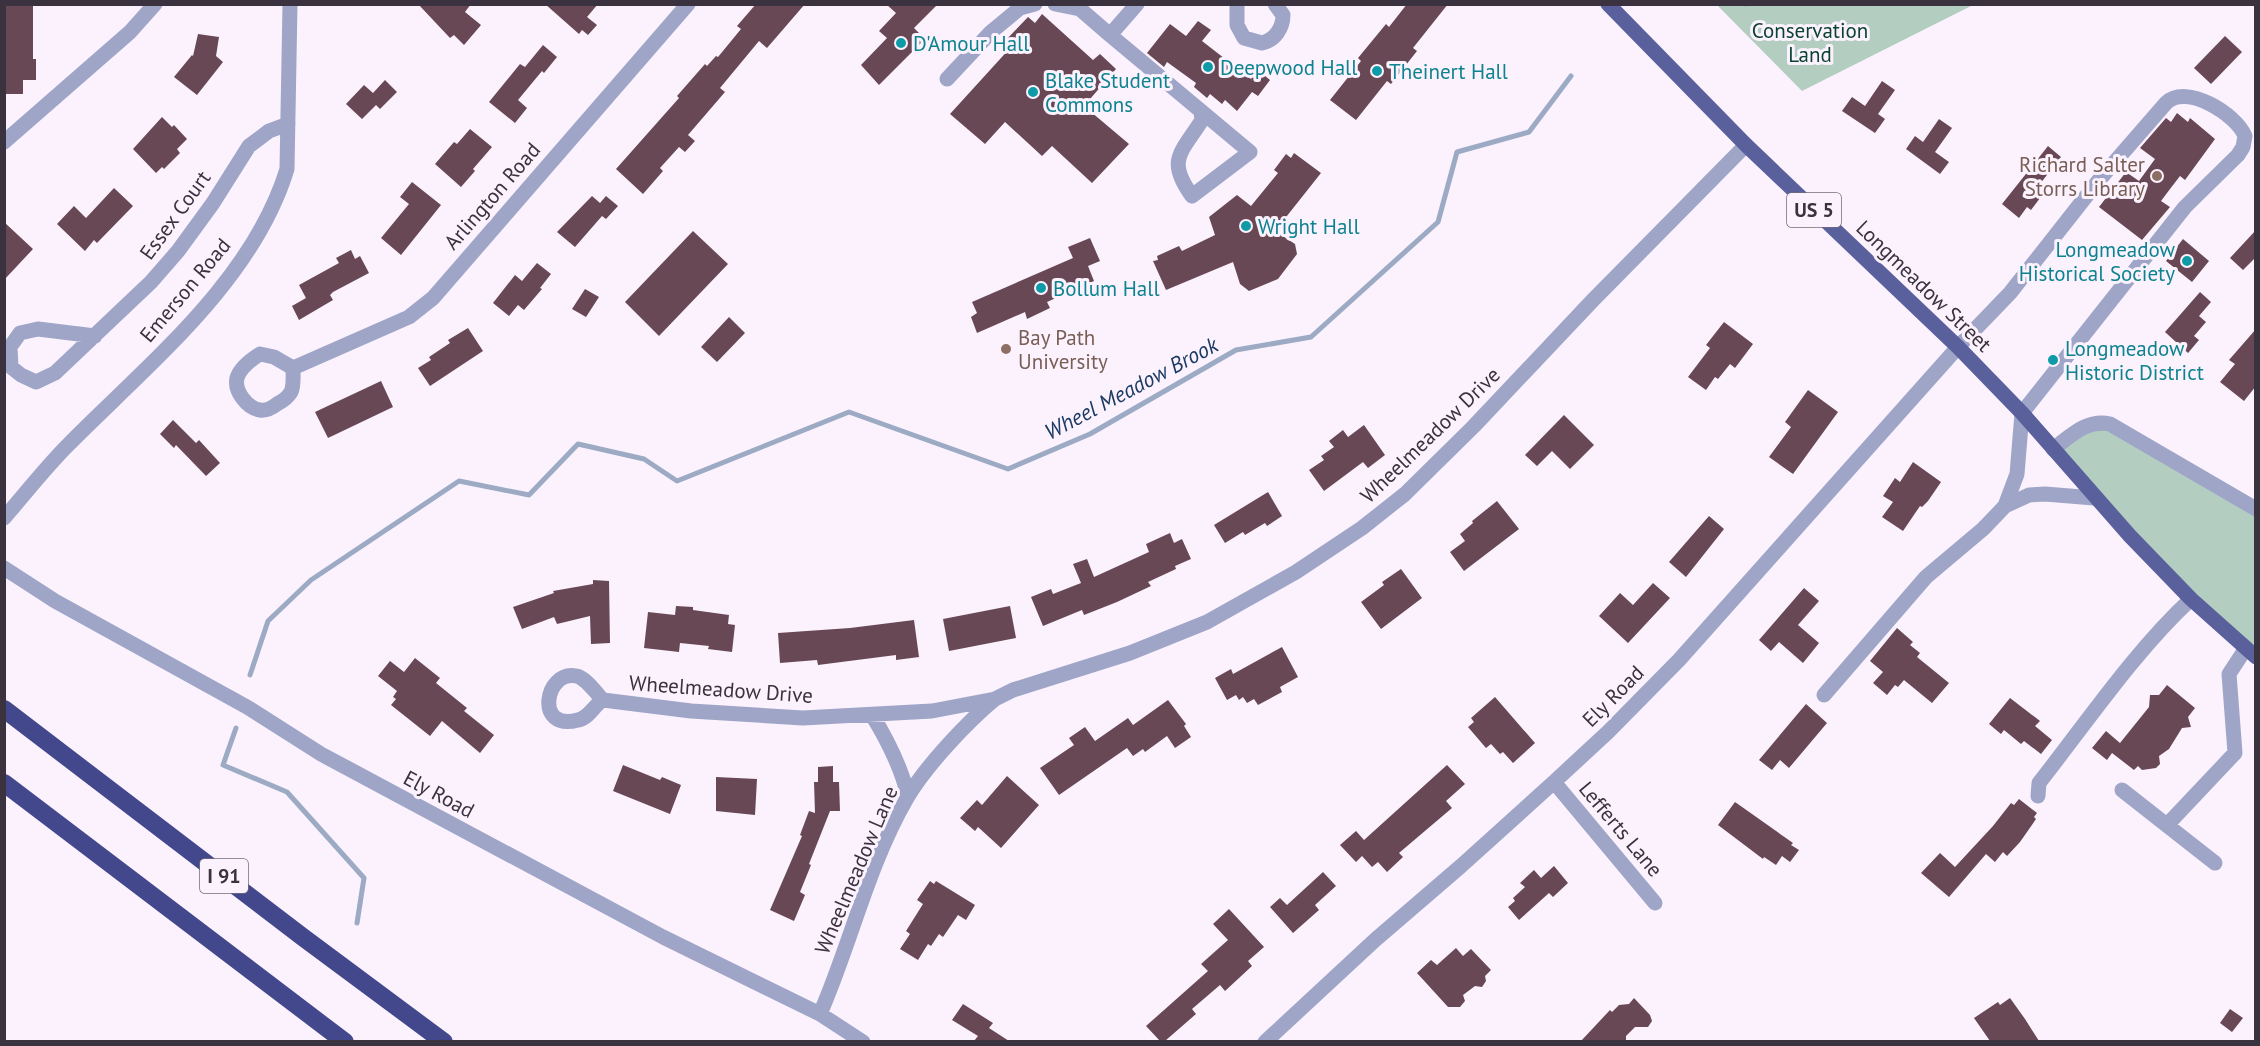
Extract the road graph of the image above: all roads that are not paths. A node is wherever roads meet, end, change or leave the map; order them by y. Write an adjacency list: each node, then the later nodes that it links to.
1 (155, 4): 14 (street)
2 (290, 4): 13 (street, Emerson Road)
3 (688, 4): 18 (street, Arlington Road)
4 (1055, 4): 10 (street)
5 (1137, 4): 10 (street)
6 (1237, 4): 7 (street)
7 (1275, 4)
8 (1608, 4): 15 (main road, Longmeadow Street / US 5)
9 (1023, 6): 11 (street)
10 (1110, 35): 12 (street)
11 (947, 79)
12 (1201, 113): 12 (street)
13 (288, 124): 16 (street, Essex Court); 24 (street, Emerson Road)
14 (4, 142)
15 (1746, 145): 17 (main road, Longmeadow Street / US 5); 29 (street, Wheelmeadow Drive)
16 (95, 336): 16 (street, Essex Court)
17 (1959, 347): 19 (main road, Longmeadow Street / US 5); 19 (street, Ely Road); 33 (street, Ely Road)
18 (293, 368)
19 (2022, 413): 20 (main road, Longmeadow Street / US 5); 22 (street)
20 (2053, 449): 21 (main road, Longmeadow Street / US 5); 23 (street)
21 (2094, 498): 22 (street); 26 (main road, Longmeadow Street / US 5)
22 (2005, 506): 28 (street)
23 (2256, 509)
24 (4, 518)
25 (4, 568): 41 (street, Ely Road)
26 (2191, 599): 27 (main road, Longmeadow Street / US 5); 37 (street)
27 (2251, 653): 38 (street)
28 (1824, 695)
29 (995, 699): 32 (street, Wheelmeadow Drive); 36 (street, Wheelmeadow Lane)
30 (603, 700): 32 (street, Wheelmeadow Drive)
31 (4, 709): 43 (highway, I 91)
32 (872, 714): 36 (street)
33 (1554, 782): 40 (street, Lefferts Lane); 45 (street, Ely Road)
34 (4, 783): 42 (highway, I 91)
35 (2122, 790): 38 (street)
36 (908, 796): 41 (street, Wheelmeadow Lane)
37 (2038, 796)
38 (2167, 825): 39 (street)
39 (2214, 863)
40 (1655, 903)
41 (820, 1014): 44 (street, Ely Road)
42 (345, 1041)
43 (444, 1041)
44 (863, 1041)
45 (1265, 1041)

